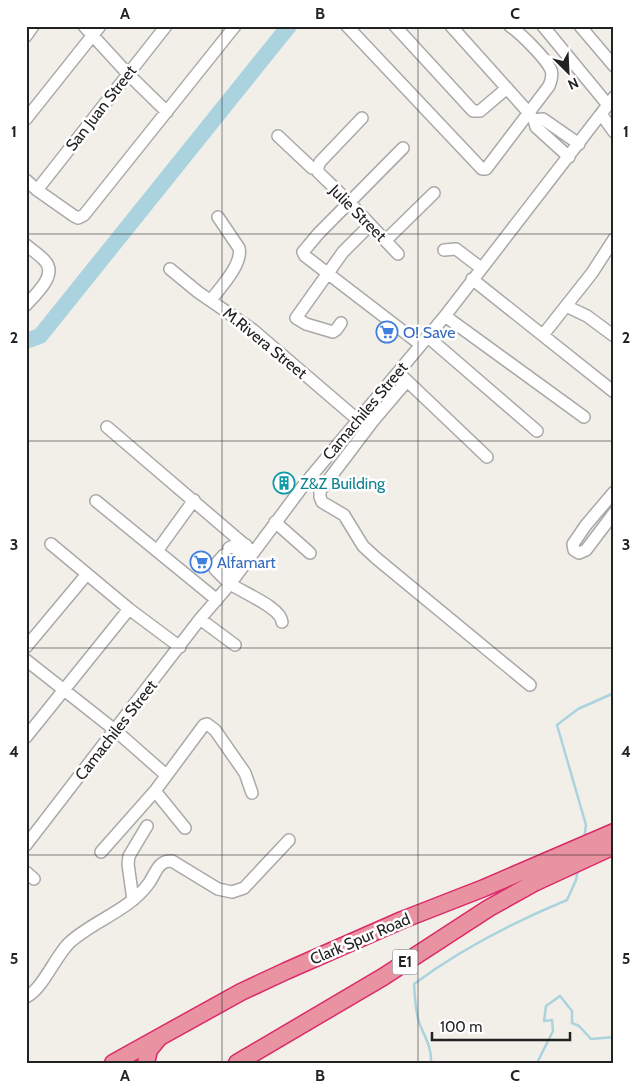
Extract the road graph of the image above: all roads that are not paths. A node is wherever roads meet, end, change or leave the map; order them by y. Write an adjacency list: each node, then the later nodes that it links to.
1 (33, 26): 12 (street)
2 (84, 26): 11 (street)
3 (166, 26): 14 (street, San Juan Street)
4 (235, 26): 17 (street)
5 (347, 26): 18 (street)
6 (395, 26): 15 (street)
7 (451, 26): 15 (street)
8 (510, 26): 18 (street)
9 (543, 26): 16 (street)
10 (580, 26): 13 (street)
11 (96, 31): 14 (street); 20 (street)
12 (26, 36)
13 (614, 66)
14 (128, 74): 17 (street); 28 (street, San Juan Street)
15 (507, 88): 18 (street)
16 (608, 105): 21 (street); 23 (street, Camachiles Street)
17 (167, 112): 28 (street)
18 (532, 117): 23 (street); 25 (street)
19 (362, 118): 26 (street)
20 (26, 119)
21 (614, 132)
22 (278, 136): 26 (street, Julie Street)
23 (579, 144): 25 (street, Camachiles Street)
24 (403, 148): 30 (street)
25 (569, 156): 38 (street, Camachiles Street)
26 (318, 170): 30 (street, Julie Street)
27 (26, 180): 28 (street)
28 (37, 190)
29 (434, 193): 34 (street)
30 (350, 203): 32 (street, Julie Street); 40 (street)
31 (218, 217): 42 (street)
32 (370, 225): 34 (street, Julie Street); 40 (street)
33 (614, 239): 44 (street)
34 (386, 240): 37 (street, Julie Street)
35 (26, 245): 43 (street)
36 (444, 250): 38 (street)
37 (398, 254)
38 (481, 268): 41 (street, Camachiles Street)
39 (170, 270): 42 (street, M.Rivera Street)
40 (329, 274): 46 (street); 49 (street)
41 (472, 279): 45 (street, Camachiles Street); 47 (street)
42 (211, 300): 54 (street, M.Rivera Street)
43 (26, 305)
44 (566, 306): 47 (street); 48 (street)
45 (445, 316): 49 (street, Camachiles Street); 53 (street)
46 (341, 323)
47 (543, 335): 52 (street)
48 (614, 336)
49 (424, 341): 50 (street, Camachiles Street); 56 (street)
50 (398, 372): 51 (street); 54 (street, Camachiles Street)
51 (407, 382): 57 (street); 77 (street)
52 (614, 392)
53 (584, 417)
54 (358, 420): 62 (street, Camachiles Street)
55 (107, 427): 59 (street)
56 (537, 431)
57 (487, 457)
58 (614, 492): 61 (street)
59 (194, 500): 64 (street); 65 (street)
60 (96, 501): 64 (street)
61 (614, 513)
62 (276, 522): 65 (street, Camachiles Street); 66 (street)
63 (52, 544): 67 (street)
64 (157, 551): 69 (street)
65 (247, 552): 68 (street, Camachiles Street); 68 (street)
66 (310, 553)
67 (87, 574): 70 (street); 74 (street)
68 (226, 580): 69 (street, Camachiles Street); 72 (street)
69 (217, 600): 71 (street, Camachiles Street)
70 (129, 608): 75 (street); 78 (street)
71 (200, 620): 73 (street); 75 (street, Camachiles Street)
72 (282, 622)
73 (235, 645)
74 (26, 647)
75 (180, 647): 79 (street, Camachiles Street)
76 (26, 660): 78 (street)
77 (530, 685)
78 (64, 690): 79 (street); 80 (street)
79 (116, 731): 81 (street); 88 (street, Camachiles Street)
80 (26, 737)
81 (166, 775): 82 (street); 83 (street)
82 (155, 791): 85 (street); 91 (street)
83 (252, 793)
84 (147, 826): 93 (street)
85 (185, 828)
86 (614, 832): 90 (highway, Clark Spur Road / E1)
87 (289, 840): 93 (street)
88 (26, 845)
89 (614, 846): 90 (highway, Clark Spur Road / E1)
90 (591, 849): 92 (highway, Clark Spur Road / E1)
91 (102, 852)
92 (565, 861): 95 (highway, Clark Spur Road / E1); 98 (highway, Clark Spur Road / E1)
93 (133, 900): 94 (street)
94 (26, 997)
95 (164, 1034): 96 (highway, Clark Spur Road / E1); 97 (highway)
96 (113, 1063)
97 (146, 1063)
98 (237, 1063)

